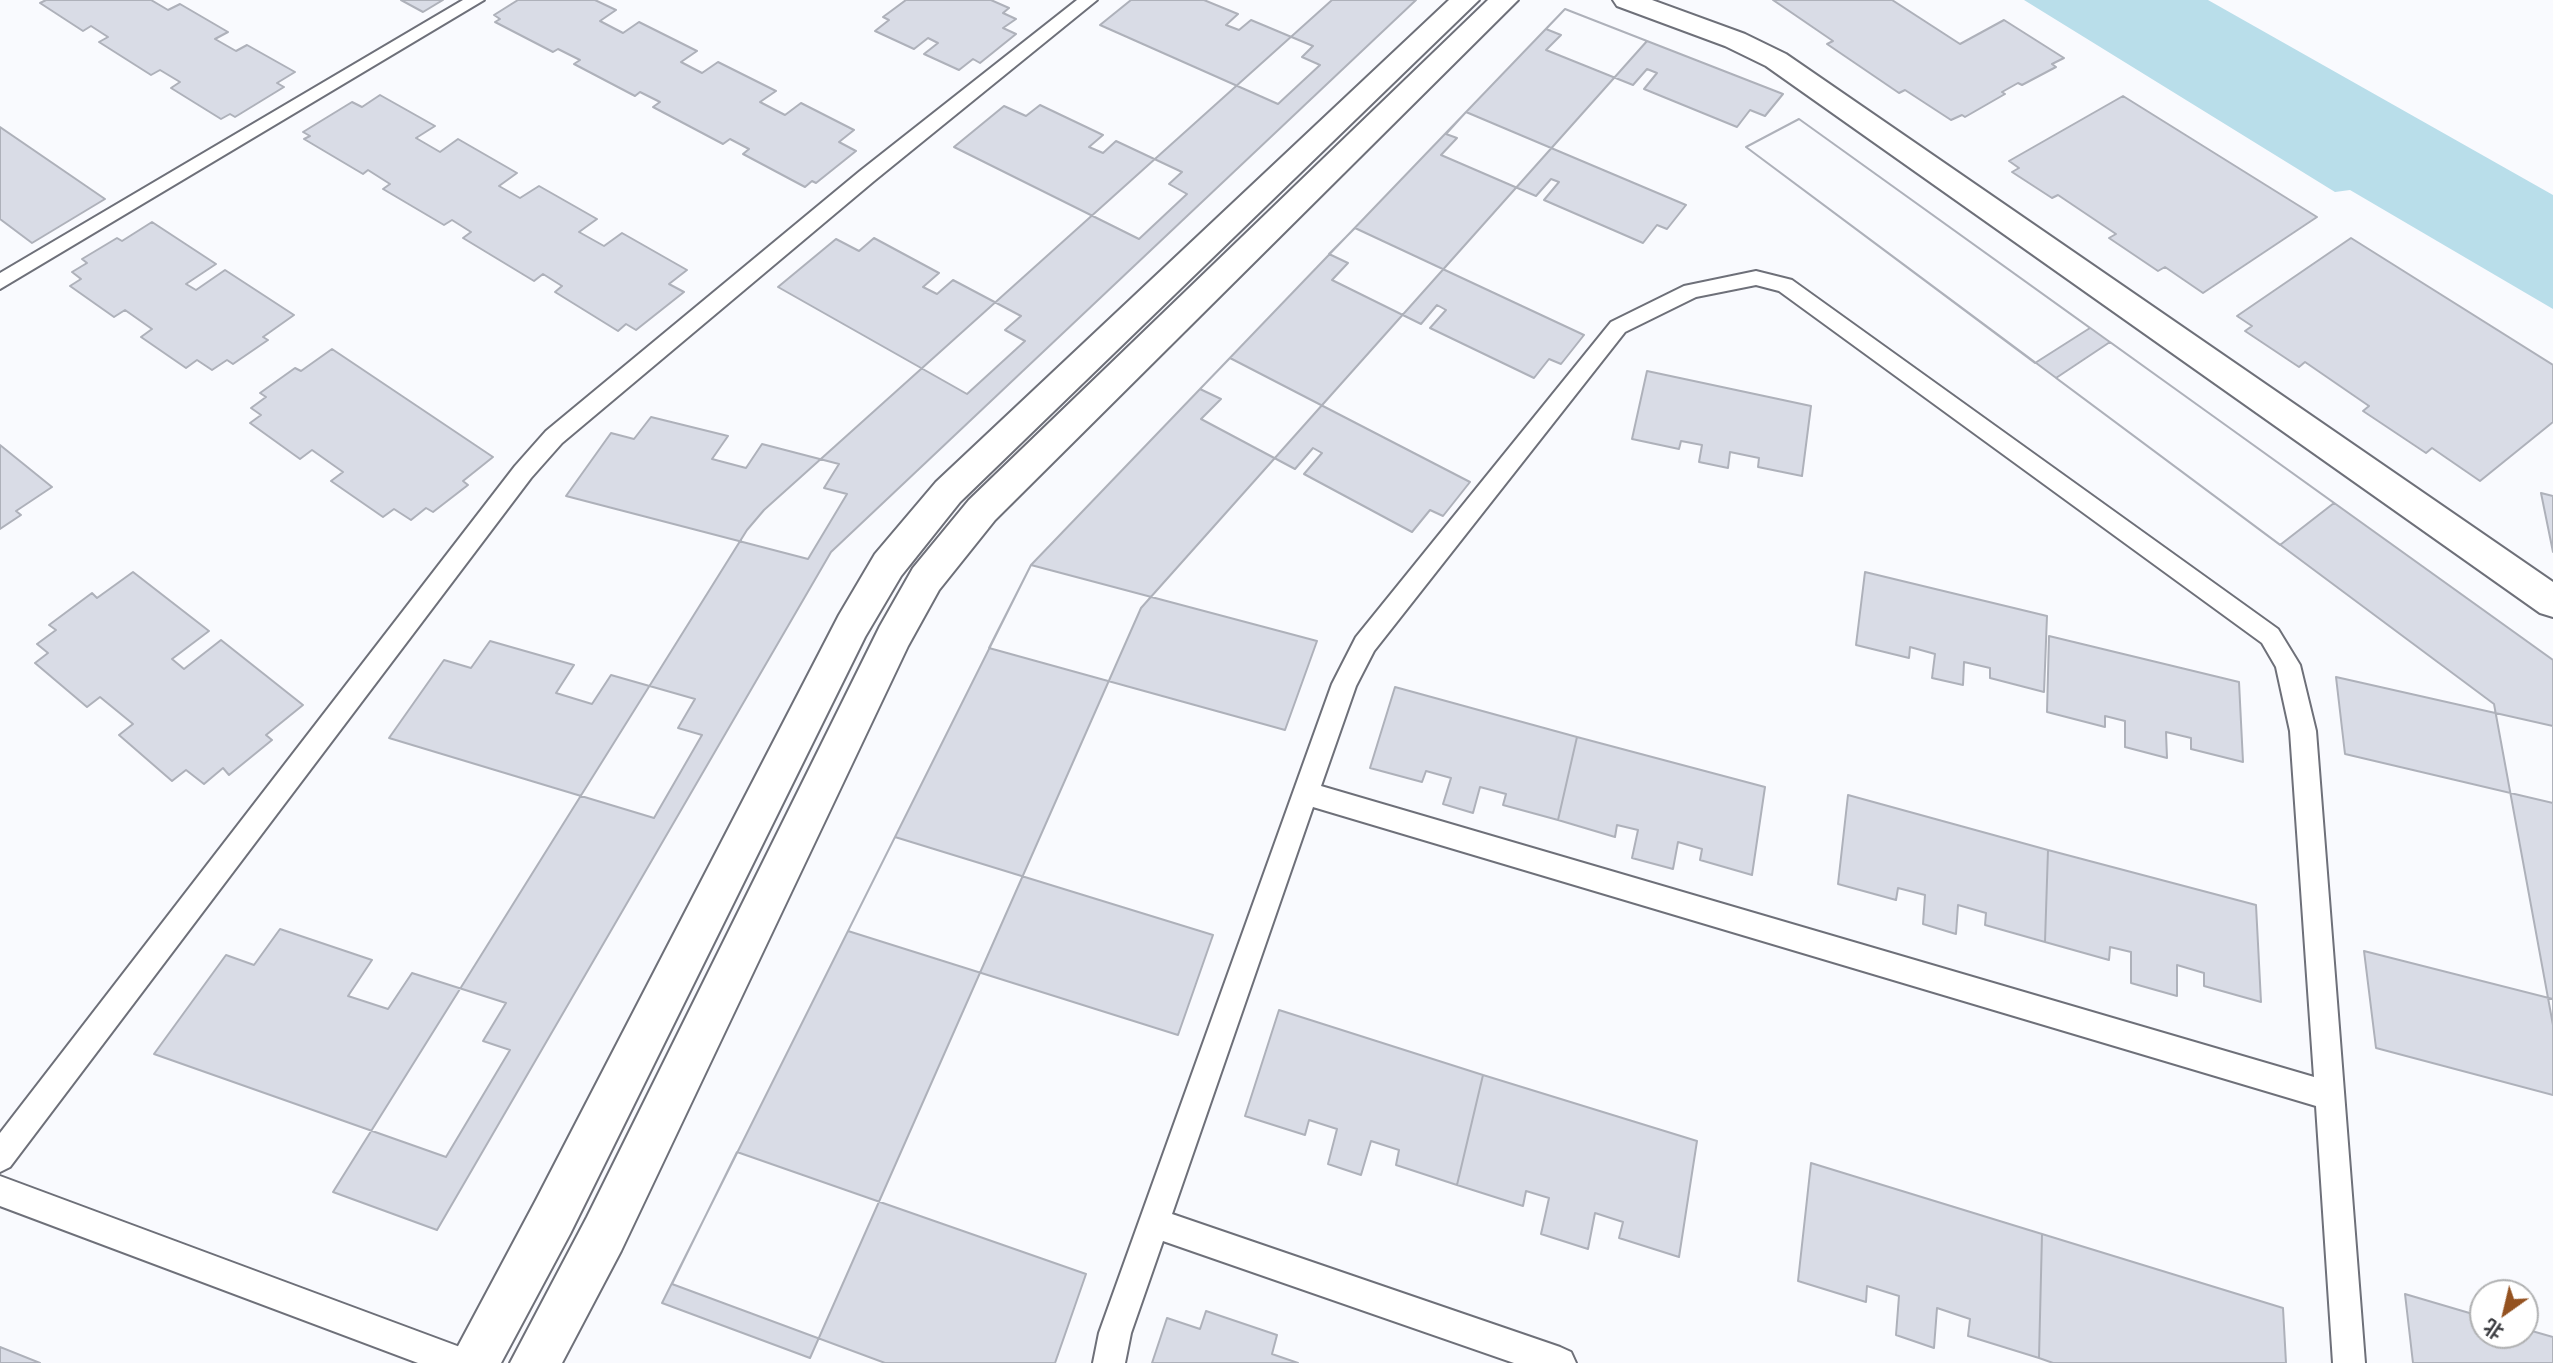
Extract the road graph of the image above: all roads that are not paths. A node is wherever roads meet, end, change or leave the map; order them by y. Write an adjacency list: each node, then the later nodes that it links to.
1 (475, 0): 6 (lane)
2 (1088, 0): 10 (lane)
3 (1465, 0): 14 (street)
4 (1504, 0): 15 (street)
5 (1627, 0): 7 (street)
6 (0, 282)
7 (2553, 602)
8 (1306, 793): 9 (lane); 9 (lane); 12 (lane)
9 (2330, 1096): 18 (lane)
10 (0, 1157)
11 (0, 1191): 13 (lane)
12 (1154, 1223): 16 (lane); 17 (lane)
13 (460, 1363)
14 (474, 1363)
15 (535, 1363)
16 (1109, 1363)
17 (1560, 1363)
18 (2349, 1363)

